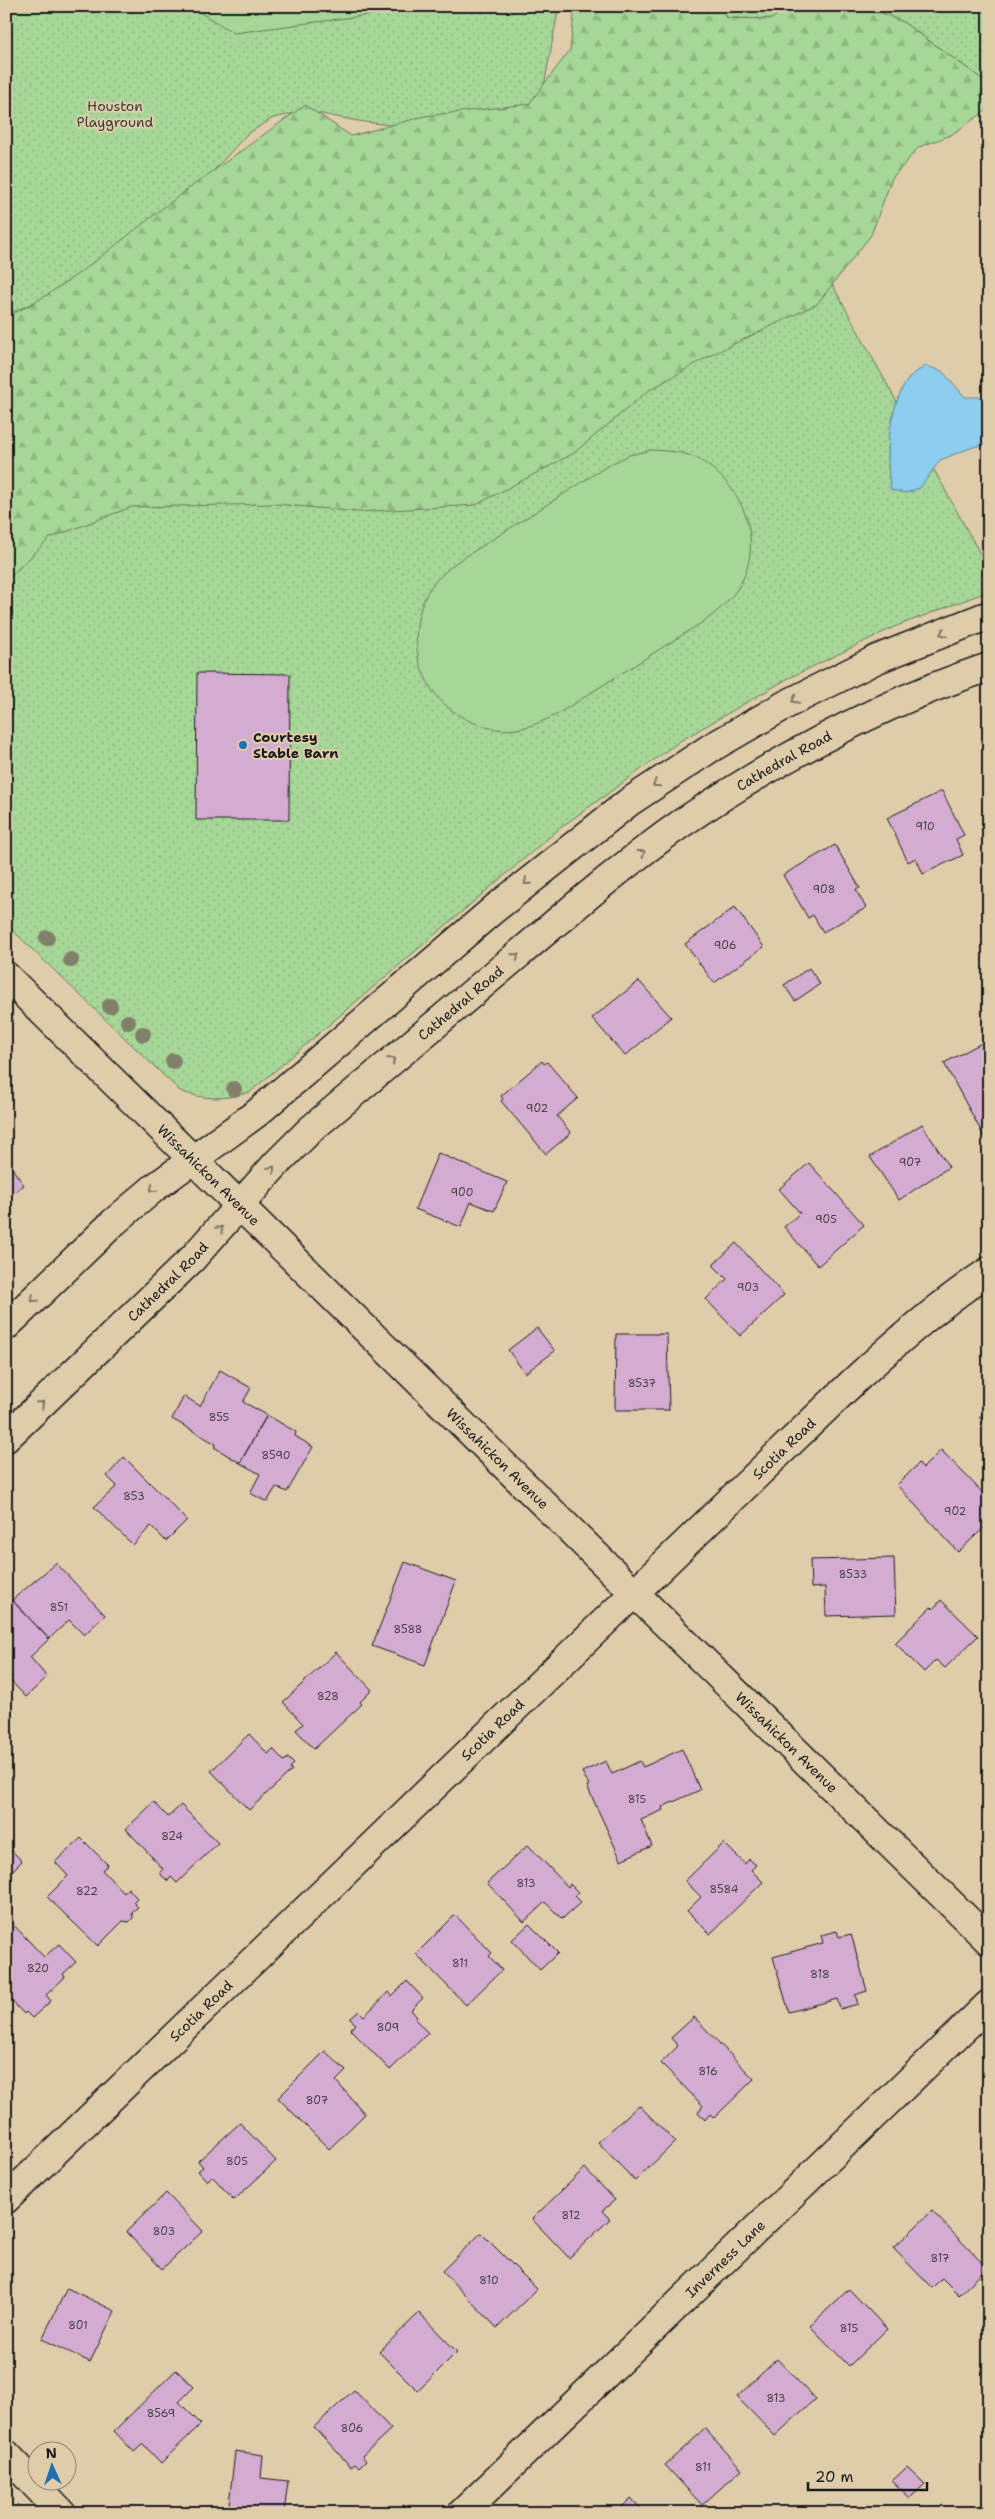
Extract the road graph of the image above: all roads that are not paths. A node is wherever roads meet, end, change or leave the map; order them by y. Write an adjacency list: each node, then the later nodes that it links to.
1 (989, 615): 4 (street, one-way to 4)
2 (989, 666): 5 (street, Cathedral Road, one-way to 2)
3 (6, 976): 4 (street, Wissahickon Avenue)
4 (192, 1159): 5 (street, Wissahickon Avenue); 7 (street, one-way to 7)
5 (240, 1206): 8 (street, Cathedral Road, one-way to 5); 9 (street, Wissahickon Avenue)
6 (989, 1271): 9 (street, Scotia Road)
7 (6, 1326)
8 (6, 1438)
9 (635, 1593): 10 (street, Wissahickon Avenue); 12 (street, Scotia Road)
10 (989, 1941)
11 (989, 2004): 15 (street, Inverness Lane)
12 (6, 2199)
13 (6, 2454): 14 (street)
14 (62, 2513)
15 (462, 2513)

